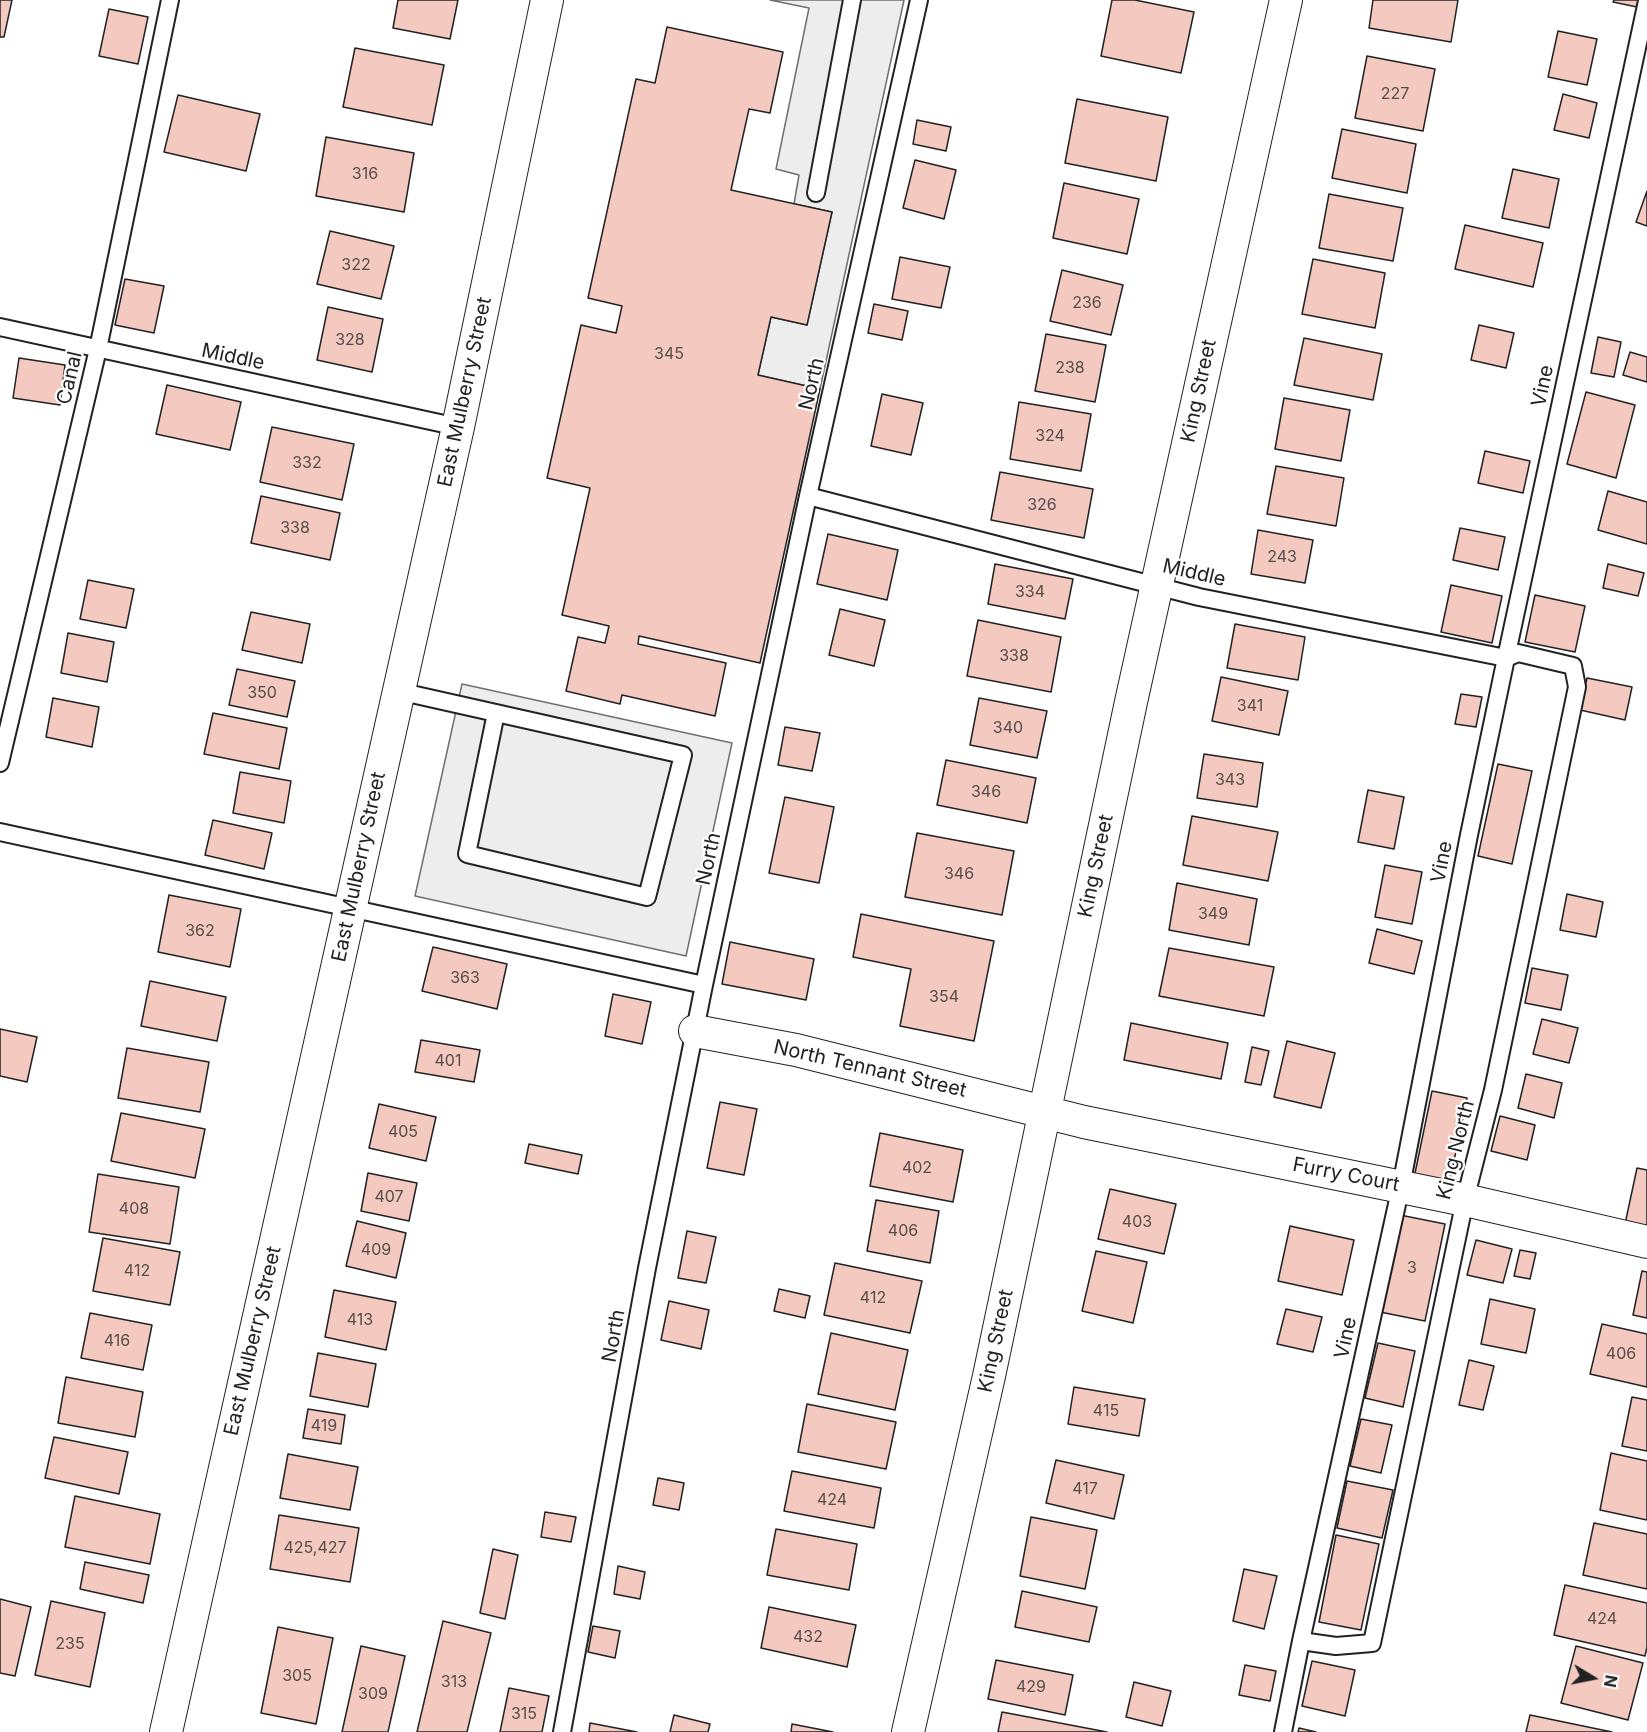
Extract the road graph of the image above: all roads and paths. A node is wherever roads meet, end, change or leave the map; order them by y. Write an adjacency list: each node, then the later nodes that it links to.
1 (170, 0): 9 (lane, Canal)
2 (547, 0): 10 (street, East Mulberry Street)
3 (852, 0): 7 (lane)
4 (919, 0): 11 (lane, North)
5 (1286, 0): 12 (street, King Street)
6 (1647, 1): 13 (lane, Vine)
7 (816, 193)
8 (0, 327): 9 (lane, Middle)
9 (99, 348): 10 (lane, Middle); 17 (lane, Canal)
10 (458, 427): 15 (street, East Mulberry Street)
11 (808, 496): 12 (lane, Middle); 20 (lane, North)
12 (1157, 586): 13 (lane, Middle); 22 (street, King Street)
13 (1506, 658): 14 (lane, Middle); 23 (lane, Vine)
14 (1573, 666): 24 (lane, King North)
15 (398, 691): 16 (lane); 19 (street, East Mulberry Street)
16 (496, 713): 16 (lane)
17 (0, 762)
18 (0, 832): 19 (lane)
19 (350, 909): 20 (lane); 27 (street, East Mulberry Street)
20 (704, 986): 21 (lane, North)
21 (695, 1031): 22 (street, North Tennant Street); 28 (lane, North)
22 (1044, 1112): 23 (street, Furry Court); 29 (street, King Street)
23 (1401, 1186): 24 (street, Furry Court); 26 (lane, Vine)
24 (1466, 1200): 25 (street, Furry Court); 26 (lane, King North)
25 (1647, 1242)
26 (1301, 1641): 30 (lane, Vine)
27 (166, 1732)
28 (562, 1732)
29 (908, 1732)
30 (1283, 1732)

